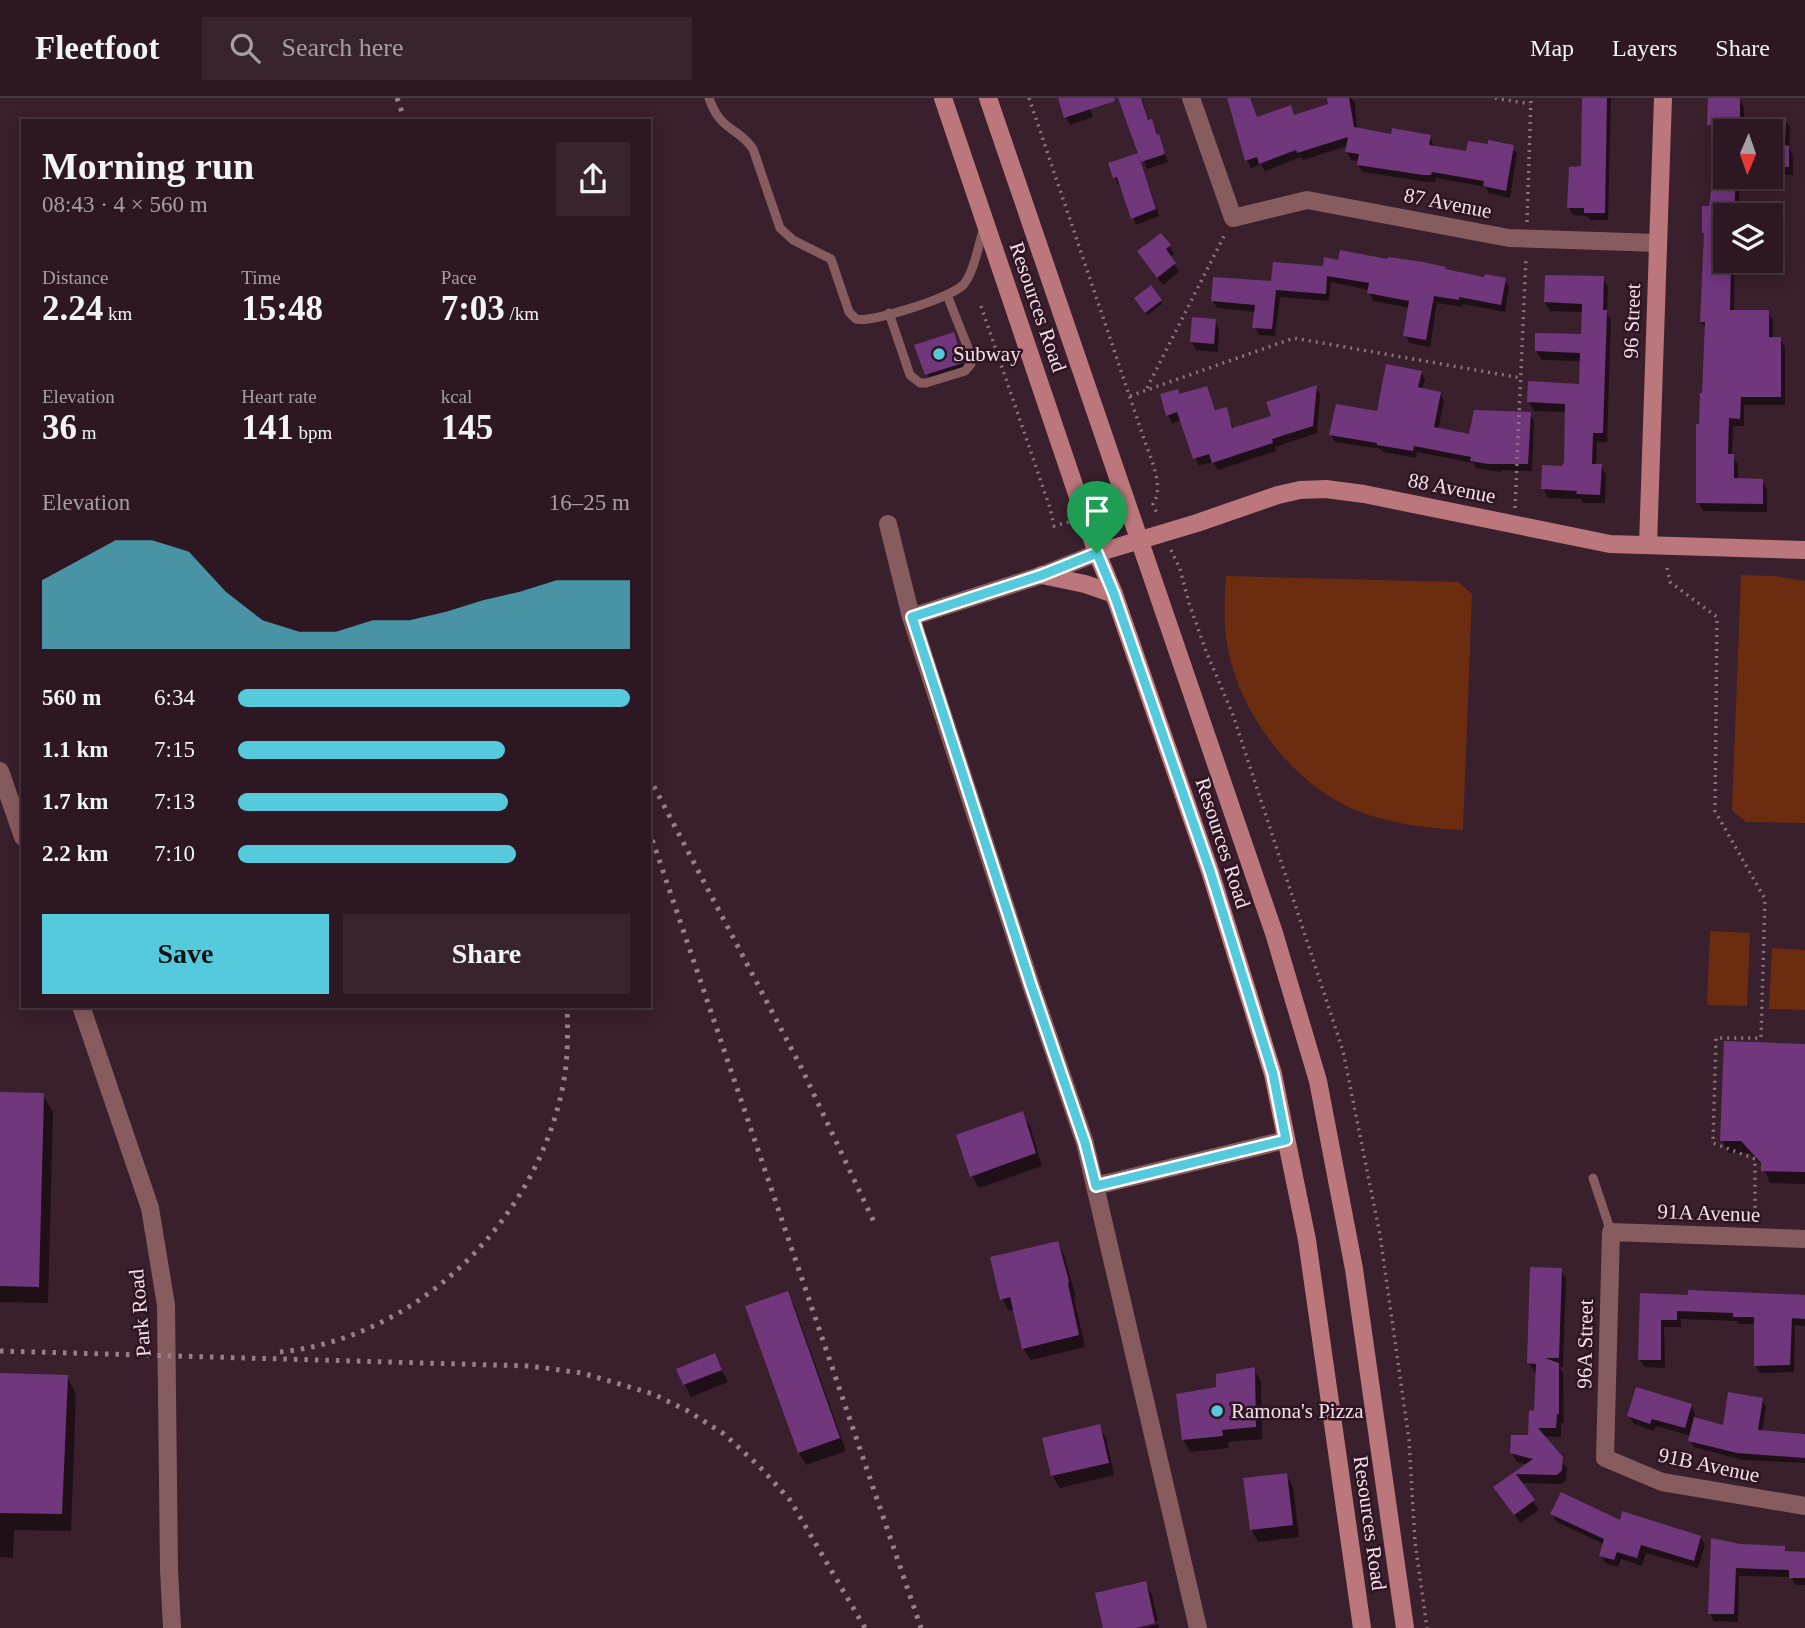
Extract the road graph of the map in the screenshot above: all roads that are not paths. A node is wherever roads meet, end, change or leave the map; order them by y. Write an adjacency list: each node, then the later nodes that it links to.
1 (709, 98): 9 (lane)
2 (943, 98): 6 (main road, Resources Road)
3 (988, 98): 11 (main road, Resources Road)
4 (1191, 98): 7 (street, 87 Avenue)
5 (1663, 98): 7 (main road, 96 Street)
6 (985, 223): 8 (lane); 14 (main road, Resources Road)
7 (1658, 243): 12 (main road, 96 Street)
8 (947, 295): 9 (lane); 9 (lane)
9 (889, 313)
10 (888, 524): 17 (street)
11 (1140, 540): 12 (main road, 88 Avenue); 14 (main road, 88 Avenue); 31 (main road, Resources Road)
12 (1648, 545): 13 (main road, 88 Avenue)
13 (1805, 550)
14 (1097, 553): 15 (street); 16 (main road, Resources Road)
15 (1042, 575): 16 (main road); 17 (street)
16 (1114, 594): 21 (main road, Resources Road)
17 (912, 617): 23 (street)
18 (0, 771): 19 (street)
19 (21, 831)
20 (82, 1008): 28 (street, Park Road)
21 (1286, 1140): 23 (street); 30 (main road, Resources Road)
22 (1593, 1178): 24 (lane)
23 (1096, 1186): 29 (street)
24 (1611, 1232): 25 (street, 91A Avenue); 26 (street, 96A Street)
25 (1805, 1239)
26 (1605, 1458): 27 (street, 91B Avenue)
27 (1805, 1506)
28 (172, 1628)
29 (1198, 1628)
30 (1362, 1628)
31 (1405, 1628)

